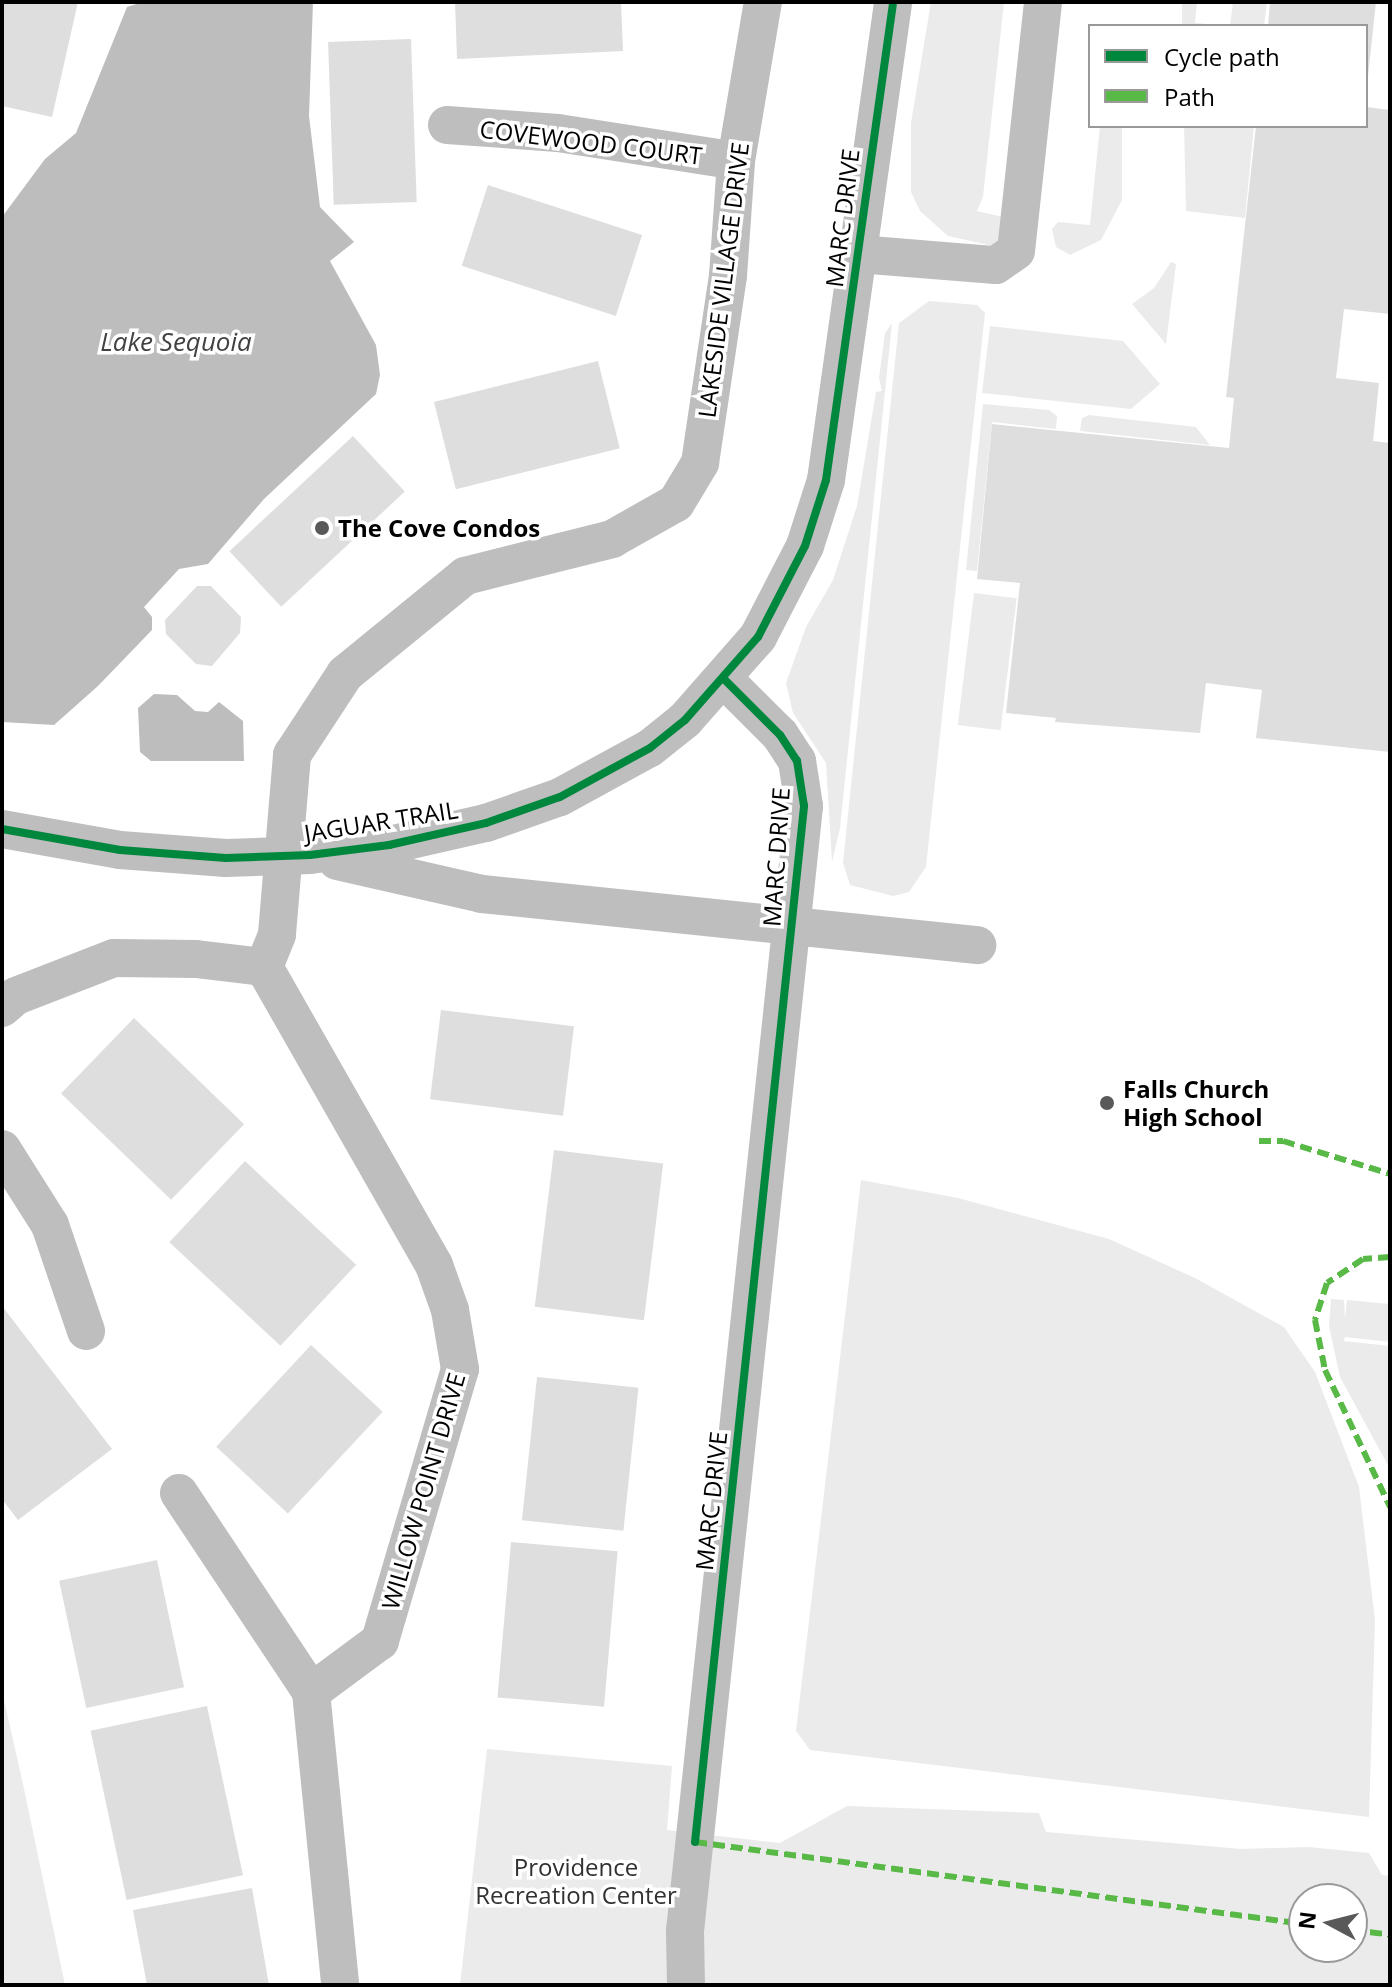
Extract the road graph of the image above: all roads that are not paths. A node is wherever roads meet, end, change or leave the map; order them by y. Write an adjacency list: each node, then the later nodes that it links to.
1 (763, 2): 5 (street, LAKESIDE VILLAGE DRIVE)
2 (893, 2): 6 (street, MARC DRIVE)
3 (1043, 2): 6 (street)
4 (447, 125): 5 (street, COVEWOOD COURT)
5 (736, 161): 9 (street, LAKESIDE VILLAGE DRIVE)
6 (858, 254): 7 (street, MARC DRIVE)
7 (725, 680): 9 (street, JAGUAR TRAIL); 10 (street, MARC DRIVE)
8 (2, 829): 9 (street, JAGUAR TRAIL)
9 (295, 856): 10 (street); 12 (street)
10 (792, 926): 11 (street); 19 (street, MARC DRIVE)
11 (977, 945)
12 (264, 967): 13 (street); 17 (street, WILLOW POINT DRIVE)
13 (2, 1008)
14 (2, 1149): 15 (street)
15 (86, 1331)
16 (179, 1493): 17 (street)
17 (311, 1692): 18 (street)
18 (340, 1985)
19 (686, 1985)

